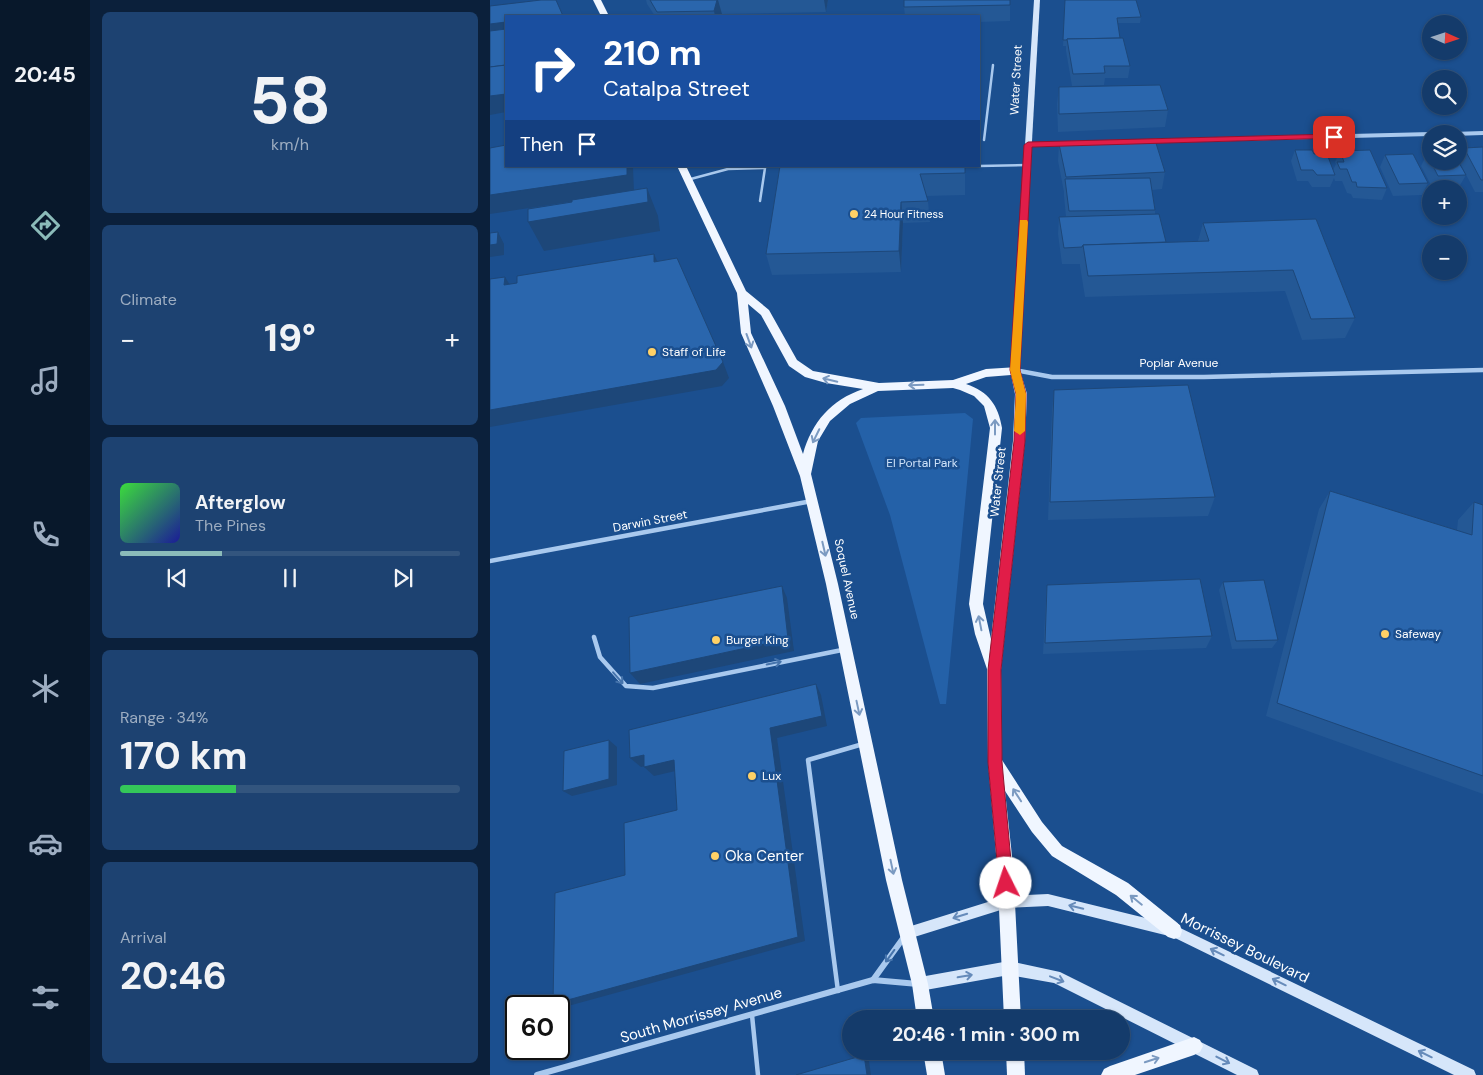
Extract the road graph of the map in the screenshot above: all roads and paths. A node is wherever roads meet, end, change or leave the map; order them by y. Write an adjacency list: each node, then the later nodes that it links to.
1 (597, 0): 3 (main road)
2 (1037, 0): 11 (main road, Water Street)
3 (604, 15)
4 (993, 65): 8 (lane)
5 (1483, 133): 7 (street)
6 (1422, 134): 9 (street)
7 (1467, 134)
8 (984, 140)
9 (1149, 142)
10 (1090, 143): 11 (street)
11 (1028, 145): 12 (main road, Water Street)
12 (1027, 165): 13 (lane); 18 (main road, Water Street)
13 (980, 166)
14 (681, 167): 15 (main road, Soquel Avenue)
15 (687, 180): 16 (lane); 17 (main road, Soquel Avenue)
16 (760, 201)
17 (742, 292): 21 (main road, one-way to 17); 22 (main road, Soquel Avenue, one-way to 22)
18 (1015, 370): 19 (street, Poplar Avenue); 20 (main road, Poplar Avenue); 27 (main road, Water Street)
19 (1483, 370)
20 (953, 384): 21 (main road, Poplar Avenue, one-way to 21); 27 (main road, one-way to 20)
21 (879, 387): 22 (main road, one-way to 22)
22 (806, 476): 23 (main road, Soquel Avenue)
23 (813, 501): 24 (street, Darwin Street); 26 (main road, Soquel Avenue, one-way to 26)
24 (490, 561)
25 (594, 637): 26 (lane, one-way to 26)
26 (846, 650): 28 (main road, Soquel Avenue, one-way to 28)
27 (994, 670): 29 (main road, Water Street)
28 (866, 743): 32 (main road, Soquel Avenue, one-way to 32); 36 (lane)
29 (995, 762): 30 (main road, Water Street); 31 (main road, one-way to 29)
30 (1007, 902): 31 (main road, Morrissey Boulevard, one-way to 30); 32 (main road, Morrissey Boulevard, one-way to 32); 33 (main road, Water Street)
31 (1174, 931): 49 (main road, Morrissey Boulevard, one-way to 31)
32 (908, 933): 34 (street, one-way to 34); 35 (main road, Soquel Avenue)
33 (1009, 968): 35 (main road, one-way to 33); 38 (main road); 40 (main road, one-way to 40)
34 (873, 980): 35 (street, South Morrissey Avenue); 36 (street, South Morrissey Avenue)
35 (920, 984): 37 (main road, Soquel Avenue)
36 (838, 990): 39 (street, South Morrissey Avenue)
37 (924, 1010)
38 (1011, 1010)
39 (752, 1014): 43 (street, South Morrissey Avenue); 44 (lane)
40 (1194, 1046): 47 (main road, one-way to 40); 48 (main road, one-way to 48)
41 (934, 1060): 45 (main road)
42 (1015, 1060): 46 (main road)
43 (537, 1075)
44 (758, 1075)
45 (936, 1075)
46 (1016, 1075)
47 (1110, 1075)
48 (1252, 1075)
49 (1469, 1075)

